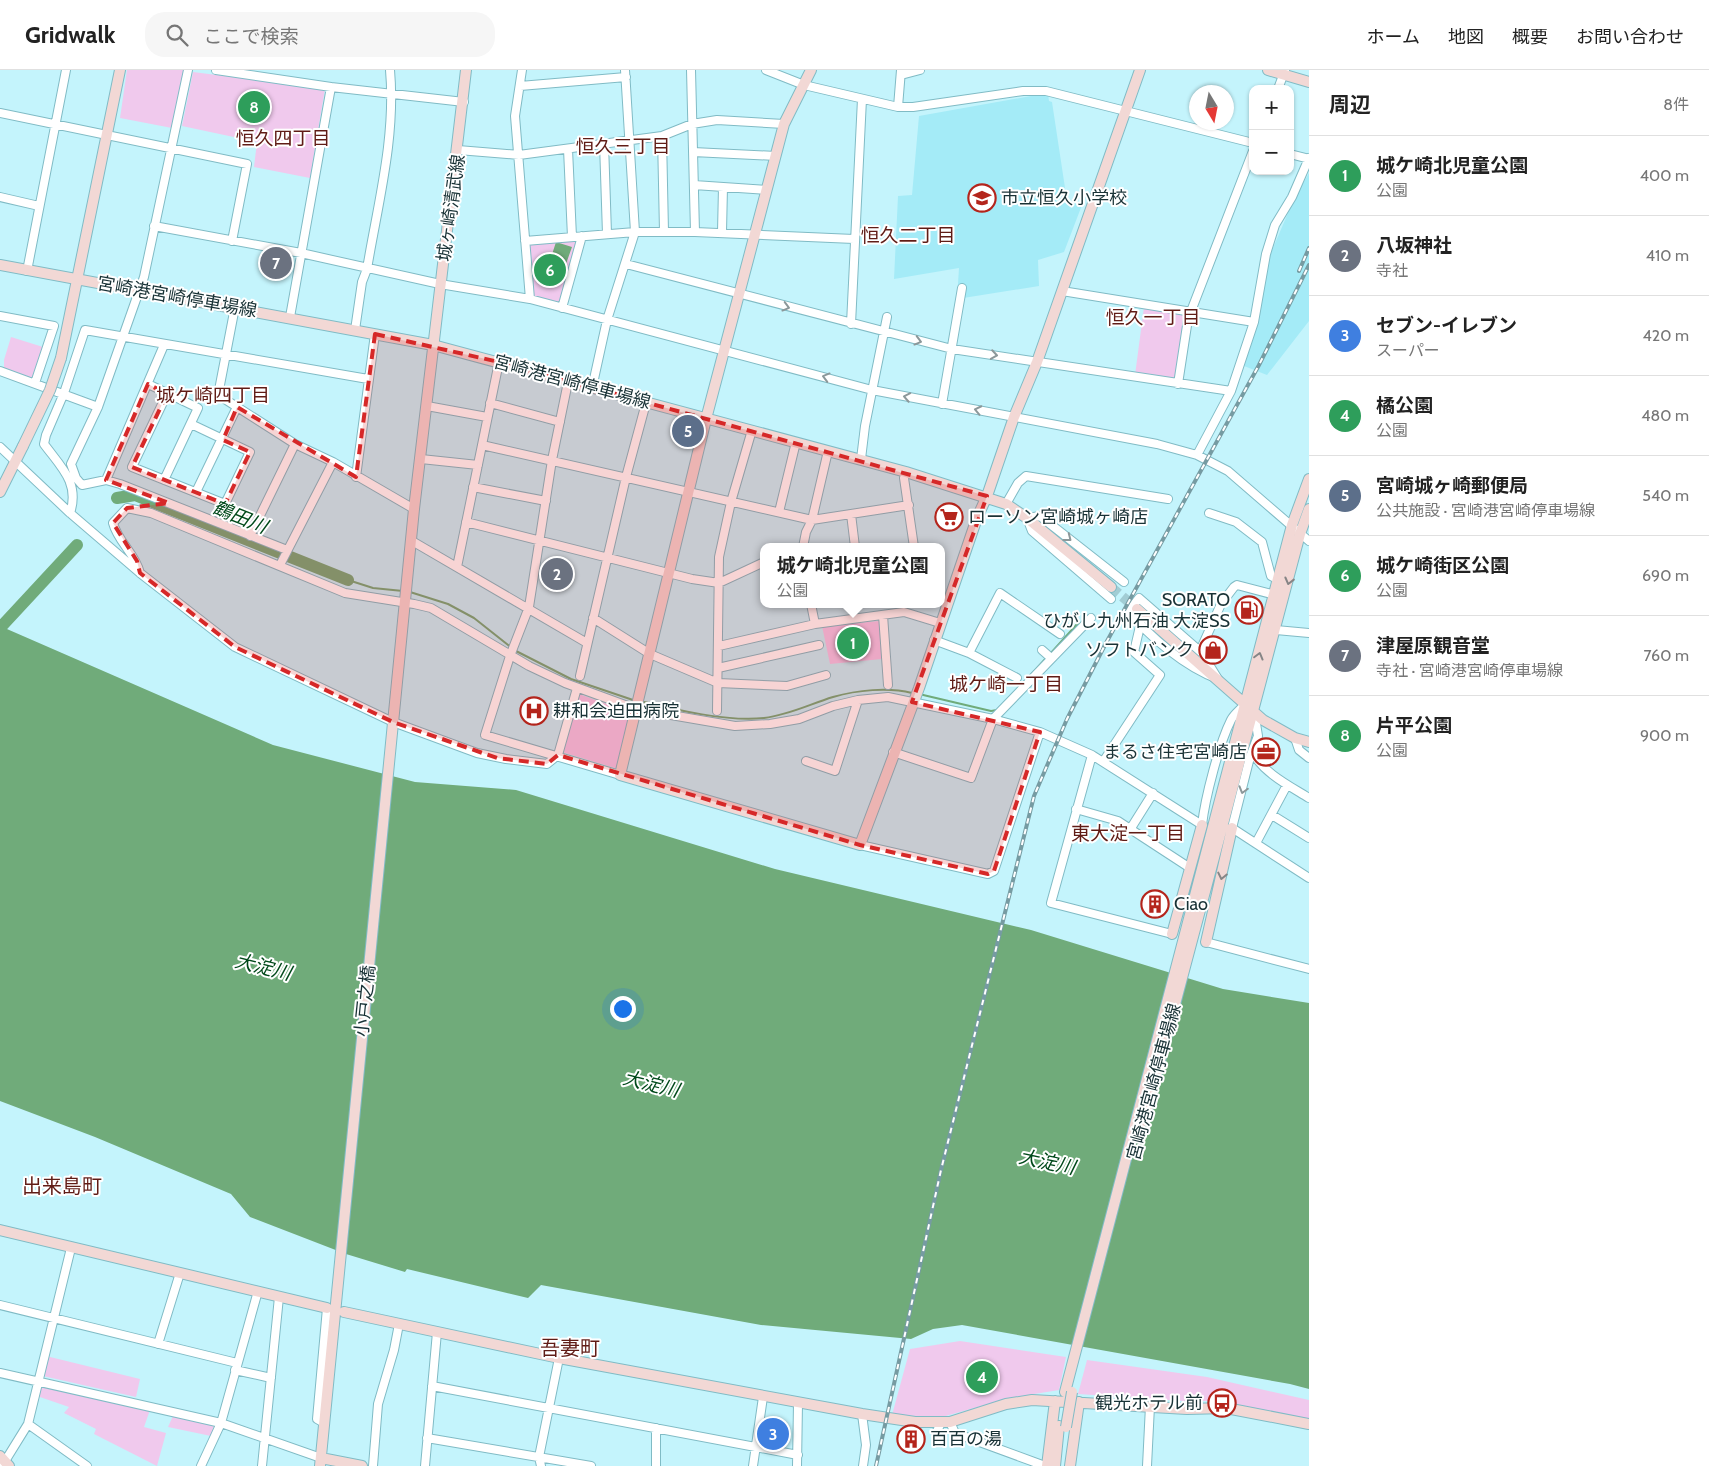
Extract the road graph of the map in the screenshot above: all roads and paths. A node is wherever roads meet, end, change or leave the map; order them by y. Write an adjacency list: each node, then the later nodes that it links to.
1 (66, 70): 28 (street)
2 (120, 70): 31 (street)
3 (188, 70): 36 (street)
4 (216, 70): 21 (street)
5 (390, 70): 22 (street)
6 (466, 70): 24 (street, 城ヶ崎清武線)
7 (522, 70): 20 (street)
8 (691, 70): 29 (street)
9 (766, 70): 18 (street)
10 (811, 70): 18 (street)
11 (920, 70): 16 (street)
12 (1140, 70): 26 (street)
13 (1268, 70): 14 (street)
14 (1285, 72): 17 (street); 19 (street)
15 (626, 73): 20 (street); 33 (street)
16 (901, 73): 25 (street)
17 (1309, 82)
18 (804, 85): 23 (street); 30 (street)
19 (1280, 85)
20 (520, 86): 40 (street)
21 (331, 87): 22 (street); 62 (street)
22 (392, 94): 24 (street); 65 (street)
23 (862, 99): 25 (street); 59 (street)
24 (464, 102): 38 (street, 城ヶ崎清武線)
25 (898, 107): 26 (street)
26 (1126, 112): 34 (street); 71 (street)
27 (0, 113): 28 (street)
28 (56, 124): 31 (street); 49 (street)
29 (692, 124): 30 (street); 32 (street); 39 (street)
30 (784, 124): 42 (street)
31 (106, 133): 36 (street); 67 (street)
32 (662, 136): 33 (street); 52 (street)
33 (630, 139): 35 (street); 51 (street)
34 (1249, 142)
35 (604, 144): 37 (street); 56 (street)
36 (173, 148): 50 (street); 60 (street)
37 (568, 149): 40 (street); 58 (street)
38 (458, 150): 40 (street); 68 (street, 城ヶ崎清武線)
39 (693, 152): 42 (street); 45 (street)
40 (519, 155): 61 (street)
41 (1294, 155): 43 (street)
42 (776, 156): 47 (street)
43 (1309, 159): 81 (street)
44 (1249, 162): 76 (street)
45 (694, 185): 46 (street); 53 (street)
46 (723, 187): 47 (street); 54 (street)
47 (766, 190): 55 (street)
48 (0, 197): 49 (street)
49 (39, 206): 66 (street)
50 (154, 226): 60 (street); 70 (street)
51 (635, 232): 52 (street); 56 (street); 63 (street)
52 (664, 232): 53 (street)
53 (695, 232): 54 (street)
54 (722, 232): 55 (street)
55 (756, 233): 59 (street); 72 (street)
56 (607, 234): 57 (street)
57 (582, 236): 58 (street); 75 (street)
58 (572, 237): 61 (street)
59 (854, 239): 82 (street)
60 (232, 241): 62 (street)
61 (525, 241): 73 (street)
62 (301, 253): 65 (street); 78 (street)
63 (626, 264): 72 (street); 80 (street)
64 (0, 265): 66 (street, 宮崎港宮崎停車場線)
65 (367, 269): 68 (street); 83 (street)
66 (27, 271): 67 (street, 宮崎港宮崎停車場線)
67 (79, 279): 70 (street, 宮崎港宮崎停車場線); 126 (street, bridge)
68 (440, 284): 73 (street); 88 (street, 城ヶ崎清武線)
69 (962, 288): 89 (street)
70 (139, 289): 74 (street, 宮崎港宮崎停車場線); 86 (street)
71 (1062, 291): 76 (street); 93 (street)
72 (739, 294): 82 (street, one-way to 82); 90 (street)
73 (530, 299): 75 (street)
74 (235, 307): 78 (street, 宮崎港宮崎停車場線); 91 (street)
75 (562, 308): 80 (street)
76 (1190, 312): 81 (street); 99 (street)
77 (0, 316): 96 (street)
78 (290, 317): 83 (street, 宮崎港宮崎停車場線)
79 (887, 317): 84 (street)
80 (607, 320): 90 (street); 100 (street)
81 (1254, 322): 102 (street)
82 (851, 324): 84 (street)
83 (355, 330): 85 (street, 宮崎港宮崎停車場線)
84 (886, 332): 89 (street, one-way to 89); 101 (street)
85 (375, 334): 88 (street, 宮崎港宮崎停車場線); 95 (street)
86 (124, 338): 87 (street); 103 (street); 109 (street)
87 (164, 345): 91 (street); 98 (street)
88 (433, 345): 92 (street, 宮崎港宮崎停車場線); 108 (street, 城ヶ崎清武線)
89 (952, 349): 93 (street, one-way to 93); 107 (street)
90 (725, 351): 101 (street, one-way to 90); 113 (street)
91 (226, 355): 95 (street); 110 (street)
92 (499, 362): 97 (street, 宮崎港宮崎停車場線); 105 (street)
93 (1037, 362): 99 (street); 112 (street)
94 (0, 371): 96 (street)
95 (368, 379): 131 (street)
96 (34, 382): 103 (street)
97 (568, 382): 100 (street, 宮崎港宮崎停車場線); 114 (street)
98 (148, 384): 104 (street); 134 (street)
99 (1178, 384): 102 (street)
100 (592, 388): 106 (street, 宮崎港宮崎停車場線)
101 (872, 390): 107 (street, one-way to 101); 125 (street)
102 (1230, 392): 123 (street)
103 (64, 393): 109 (street); 149 (street)
104 (167, 394): 115 (street); 135 (street)
105 (490, 403): 111 (street); 114 (street)
106 (646, 403): 113 (street, 宮崎港宮崎停車場線); 132 (street)
107 (942, 404): 112 (street, one-way to 107)
108 (427, 406): 111 (street); 124 (street, 城ヶ崎清武線)
109 (98, 407): 134 (street)
110 (237, 408): 117 (street); 119 (street)
111 (488, 417): 120 (street)
112 (1014, 417): 123 (street); 140 (street)
113 (706, 419): 116 (street, 宮崎港宮崎停車場線); 137 (street)
114 (560, 422): 127 (street)
115 (191, 424): 117 (street); 135 (street)
116 (752, 430): 118 (street, 宮崎港宮崎停車場線); 143 (street)
117 (223, 440): 139 (street); 139 (street)
118 (796, 442): 122 (street, 宮崎港宮崎停車場線); 148 (street)
119 (294, 444): 128 (street); 157 (street)
120 (482, 445): 127 (street); 129 (street)
121 (0, 447): 126 (street)
122 (828, 451): 125 (street, 宮崎港宮崎停車場線); 153 (street)
123 (1197, 455): 155 (street)
124 (421, 459): 129 (street); 146 (street, 城ヶ崎清武線)
125 (861, 459): 130 (street, 宮崎港宮崎停車場線)
126 (16, 460): 138 (street); 149 (street)
127 (552, 460): 132 (street); 142 (street)
128 (333, 462): 131 (street); 164 (street)
129 (478, 465): 136 (street)
130 (906, 472): 140 (street, 宮崎港宮崎停車場線); 145 (street)
131 (356, 477): 146 (street)
132 (626, 477): 137 (street); 165 (street)
133 (1309, 479): 155 (street)
134 (106, 480): 157 (street)
135 (164, 480): 139 (street)
136 (473, 487): 142 (street); 154 (street)
137 (689, 491): 143 (street); 169 (street)
138 (0, 492)
139 (196, 492)
140 (987, 496): 144 (street, 宮崎港宮崎停車場線); 186 (street)
141 (1168, 499): 144 (street)
142 (546, 501): 159 (street)
143 (731, 502): 148 (street); 173 (street)
144 (1006, 504): 152 (street, 宮崎港宮崎停車場線)
145 (909, 505): 151 (street); 163 (street)
146 (414, 509): 158 (street, 城ヶ崎清武線)
147 (1309, 509): 156 (street)
148 (779, 512): 153 (street)
149 (70, 513): 170 (street)
150 (1209, 513): 171 (street)
151 (851, 514): 153 (street); 162 (street)
152 (1027, 518): 172 (street, one-way to 172); 174 (street, 宮崎港宮崎停車場線); 176 (street)
153 (812, 520): 161 (street)
154 (466, 522): 159 (street); 168 (street)
155 (1292, 525): 156 (street); 171 (street)
156 (1300, 534): 160 (street); 189 (street, one-way to 189)
157 (250, 536): 164 (street)
158 (412, 541): 168 (street); 177 (street, 小戸之橋)
159 (540, 541): 165 (street); 178 (street)
160 (1309, 541)
161 (802, 543)
162 (855, 543)
163 (914, 543)
164 (287, 550): 167 (street)
165 (607, 557): 169 (street); 184 (street)
166 (760, 564): 173 (street)
167 (280, 565): 170 (street); 177 (street)
168 (457, 567): 178 (street)
169 (670, 573): 173 (street); 199 (street)
170 (140, 574): 216 (street)
171 (1279, 580): 175 (street)
172 (1124, 582)
173 (719, 583): 195 (street)
174 (1111, 587)
175 (1275, 596): 197 (street); 212 (street, one-way to 175)
176 (1111, 600)
177 (405, 603): 200 (street); 216 (street, 小戸之橋)
178 (529, 608): 193 (street); 200 (street)
179 (812, 608): 187 (street)
180 (909, 608): 182 (street)
181 (1137, 609): 206 (street)
182 (908, 613): 183 (street); 186 (street)
183 (883, 615): 187 (street); 208 (street)
184 (593, 618): 193 (street); 199 (street)
185 (1091, 618): 201 (street)
186 (940, 623): 192 (street)
187 (815, 624): 195 (street)
188 (1140, 626): 197 (street); 206 (street); 226 (street)
189 (1276, 630): 190 (street); 212 (street)
190 (1309, 633)
191 (1060, 634): 198 (street)
192 (934, 640): 198 (street); 211 (street)
193 (587, 643): 204 (street)
194 (819, 645): 202 (street)
195 (719, 646): 202 (street)
196 (1042, 650): 201 (street)
197 (1200, 651): 206 (street)
198 (969, 653): 205 (street)
199 (650, 654): 207 (street); 213 (street)
200 (510, 656): 209 (street); 223 (street)
201 (1051, 658): 215 (street)
202 (718, 668): 207 (street)
203 (826, 675): 207 (street)
204 (580, 676)
205 (1017, 678)
206 (1218, 679): 212 (street)
207 (718, 683): 214 (street)
208 (888, 685)
209 (577, 688): 213 (street); 223 (street)
210 (858, 700): 211 (street); 213 (street); 225 (street)
211 (912, 702): 215 (street); 220 (street)
212 (1250, 706): 218 (street); 221 (street); 233 (street); 278 (street, 宮崎港宮崎停車場線)
213 (636, 710): 227 (street)
214 (717, 711)
215 (993, 718): 217 (street); 220 (street)
216 (393, 725): 223 (street); 270 (street, 小戸之橋)
217 (1040, 732): 222 (street); 238 (street)
218 (1295, 738): 219 (street); 224 (street)
219 (1309, 742)
220 (893, 752): 238 (street)
221 (1252, 752): 228 (street); 235 (street, one-way to 235)
222 (1092, 754): 226 (street); 231 (street)
223 (558, 755): 227 (street)
224 (1309, 758)
225 (806, 761)
226 (1103, 762): 229 (street)
227 (620, 775): 238 (street)
228 (1287, 785): 230 (street); 232 (street)
229 (1153, 793): 233 (street); 234 (street)
230 (1309, 798)
231 (1076, 809): 234 (street); 241 (street)
232 (1272, 815): 236 (street); 237 (street)
233 (1202, 825): 239 (street)
234 (1131, 828): 239 (street)
235 (1232, 828): 237 (street); 242 (street, one-way to 242)
236 (1309, 838)
237 (1256, 843): 240 (street)
238 (860, 845)
239 (1190, 868): 241 (street)
240 (1309, 878)
241 (1172, 934)
242 (1206, 942): 243 (street)
243 (1309, 969)
244 (0, 1230): 245 (street)
245 (71, 1248): 246 (street); 252 (street)
246 (180, 1273): 247 (street); 255 (street)
247 (258, 1291): 248 (street); 257 (street)
248 (279, 1297): 250 (street); 259 (street)
249 (0, 1305): 252 (street)
250 (328, 1308): 270 (street)
251 (344, 1312): 253 (street)
252 (53, 1318): 255 (street); 260 (street)
253 (399, 1324): 254 (street); 287 (street)
254 (437, 1332): 256 (street); 261 (street)
255 (158, 1344): 257 (street)
256 (559, 1358): 262 (street); 267 (street)
257 (236, 1367): 259 (street); 269 (street)
258 (0, 1373): 260 (street)
259 (271, 1378): 275 (street)
260 (37, 1381): 269 (street); 271 (street)
261 (432, 1386): 267 (street); 276 (street)
262 (763, 1397): 265 (street); 277 (street)
263 (1055, 1401): 264 (street); 273 (street); 295 (street)
264 (1079, 1402): 266 (street); 298 (street)
265 (798, 1403): 268 (street); 279 (street)
266 (1150, 1406): 272 (street); 299 (street)
267 (549, 1408): 274 (street); 280 (street)
268 (862, 1414): 273 (street); 294 (street)
269 (220, 1423): 275 (street); 284 (street)
270 (324, 1423): 281 (street, 小戸之橋)
271 (28, 1424): 282 (street); 283 (street)
272 (1309, 1424)
273 (942, 1426): 295 (street)
274 (656, 1428): 277 (street); 291 (street)
275 (265, 1438): 281 (street); 285 (street)
276 (427, 1438): 280 (street); 288 (street)
277 (756, 1448): 279 (street); 292 (street)
278 (1059, 1453): 296 (street, 宮崎港宮崎停車場線); 297 (street, 宮崎港宮崎停車場線)
279 (798, 1455): 293 (street)
280 (540, 1456): 289 (street); 290 (street)
281 (320, 1462): 286 (street)
282 (4, 1463)
283 (87, 1466)
284 (201, 1466)
285 (262, 1466)
286 (362, 1466)
287 (373, 1466)
288 (425, 1466)
289 (541, 1466)
290 (591, 1466)
291 (656, 1466)
292 (753, 1466)
293 (797, 1466)
294 (863, 1466)
295 (1046, 1466)
296 (1055, 1466)
297 (1062, 1466)
298 (1070, 1466)
299 (1147, 1466)

